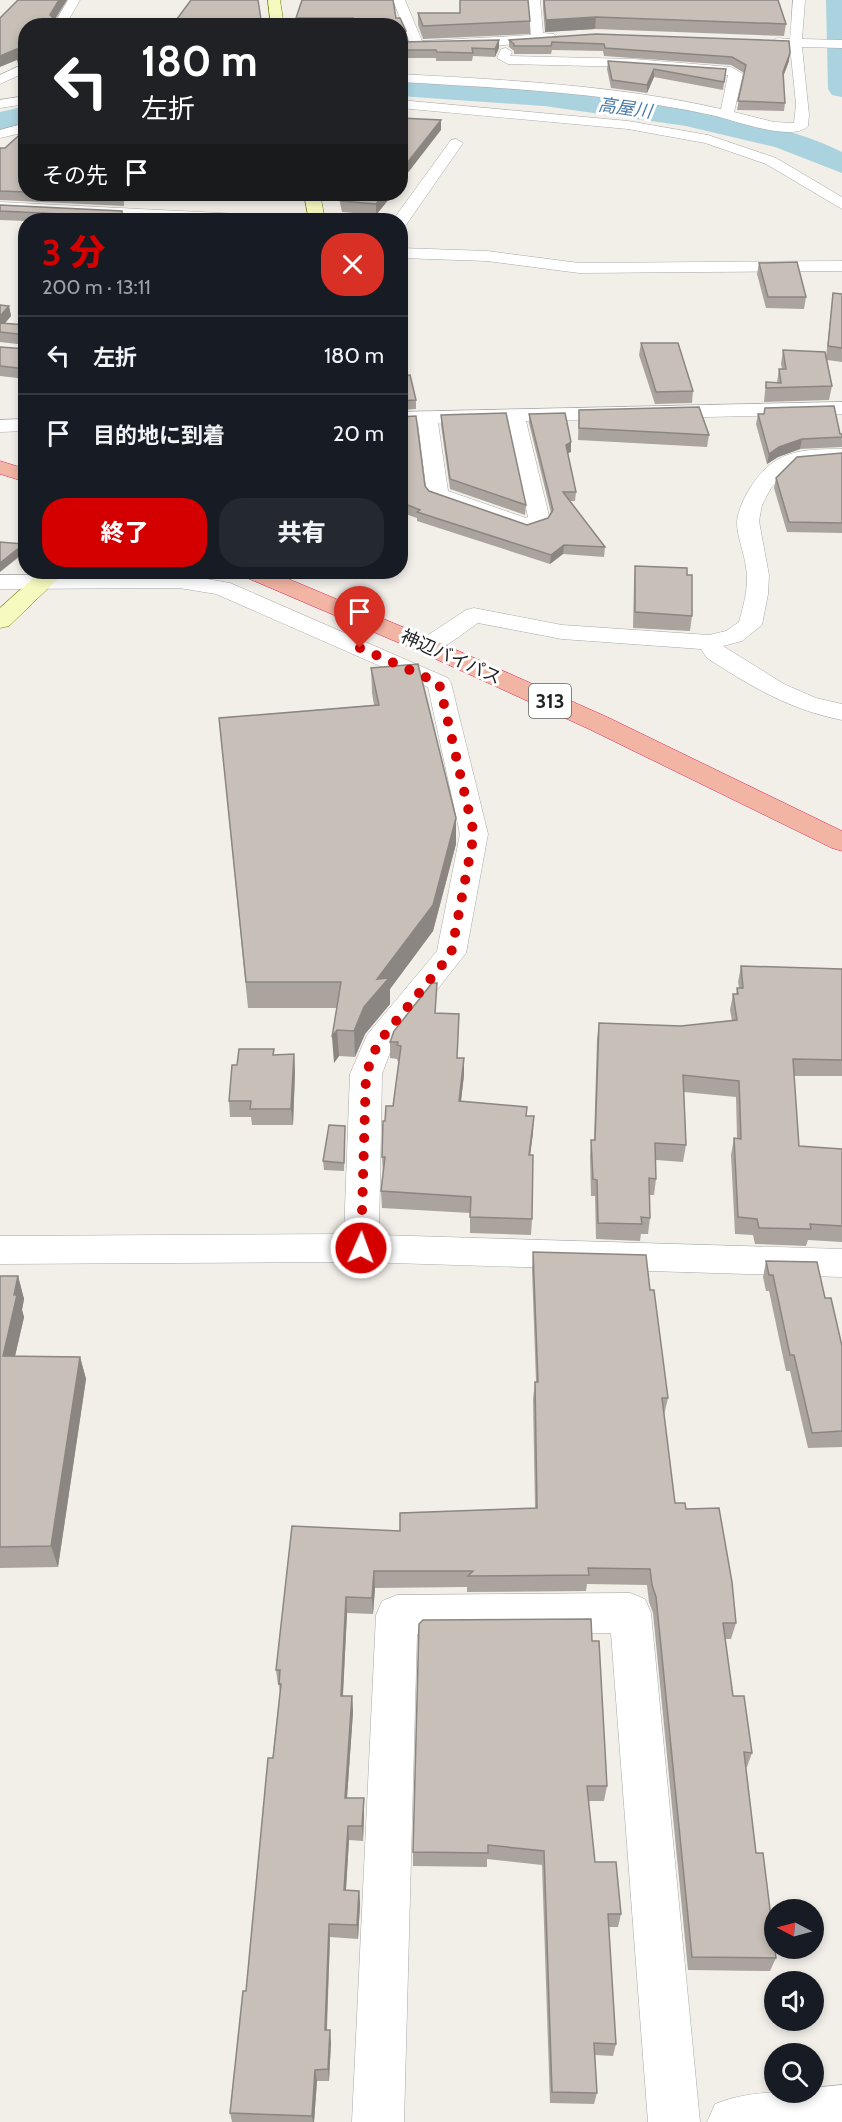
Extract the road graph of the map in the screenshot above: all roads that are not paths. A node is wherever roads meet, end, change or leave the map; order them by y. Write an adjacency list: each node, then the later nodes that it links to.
1 (74, 0): 6 (street)
2 (274, 0): 7 (main road)
3 (399, 0): 8 (street)
4 (534, 0): 11 (street)
5 (799, 0): 14 (street)
6 (64, 18)
7 (277, 18)
8 (406, 18)
9 (408, 22): 17 (street)
10 (565, 36): 11 (street)
11 (542, 38): 13 (street)
12 (761, 41): 14 (street)
13 (510, 42): 17 (street); 26 (street)
14 (799, 43): 15 (street); 26 (street)
15 (842, 44)
16 (408, 45): 17 (street)
17 (417, 45)
18 (18, 71): 20 (street)
19 (408, 79): 21 (street)
20 (0, 80)
21 (459, 82): 25 (street); 26 (street)
22 (18, 101): 23 (street)
23 (0, 104)
24 (408, 104): 25 (street)
25 (443, 105): 30 (street)
26 (727, 114)
27 (18, 129): 28 (street)
28 (0, 134)
29 (456, 143): 33 (street)
30 (842, 204)
31 (0, 207): 32 (street)
32 (120, 213)
33 (406, 213)
34 (408, 253): 35 (street)
35 (842, 266)
36 (842, 408): 37 (street)
37 (515, 414): 38 (street); 38 (street)
38 (427, 417): 39 (street)
39 (408, 418)
40 (18, 425): 41 (street)
41 (0, 426)
42 (842, 455): 53 (street)
43 (0, 467): 44 (highway)
44 (18, 473)
45 (28, 579): 49 (street)
46 (45, 579): 51 (main road)
47 (113, 579): 52 (street)
48 (269, 579): 50 (highway, 神辺バイパス / 313)
49 (0, 582)
50 (347, 612): 52 (street); 54 (highway, 神辺バイパス / 313)
51 (0, 621)
52 (320, 630): 57 (street)
53 (709, 642): 54 (street); 55 (street)
54 (427, 646): 56 (highway, 神辺バイパス / 313)
55 (842, 712)
56 (842, 842)
57 (361, 1248): 58 (street); 59 (street)
58 (0, 1250)
59 (842, 1263)
60 (842, 2110): 63 (street)
61 (378, 2122): 62 (street)
62 (674, 2122)
63 (733, 2122)

